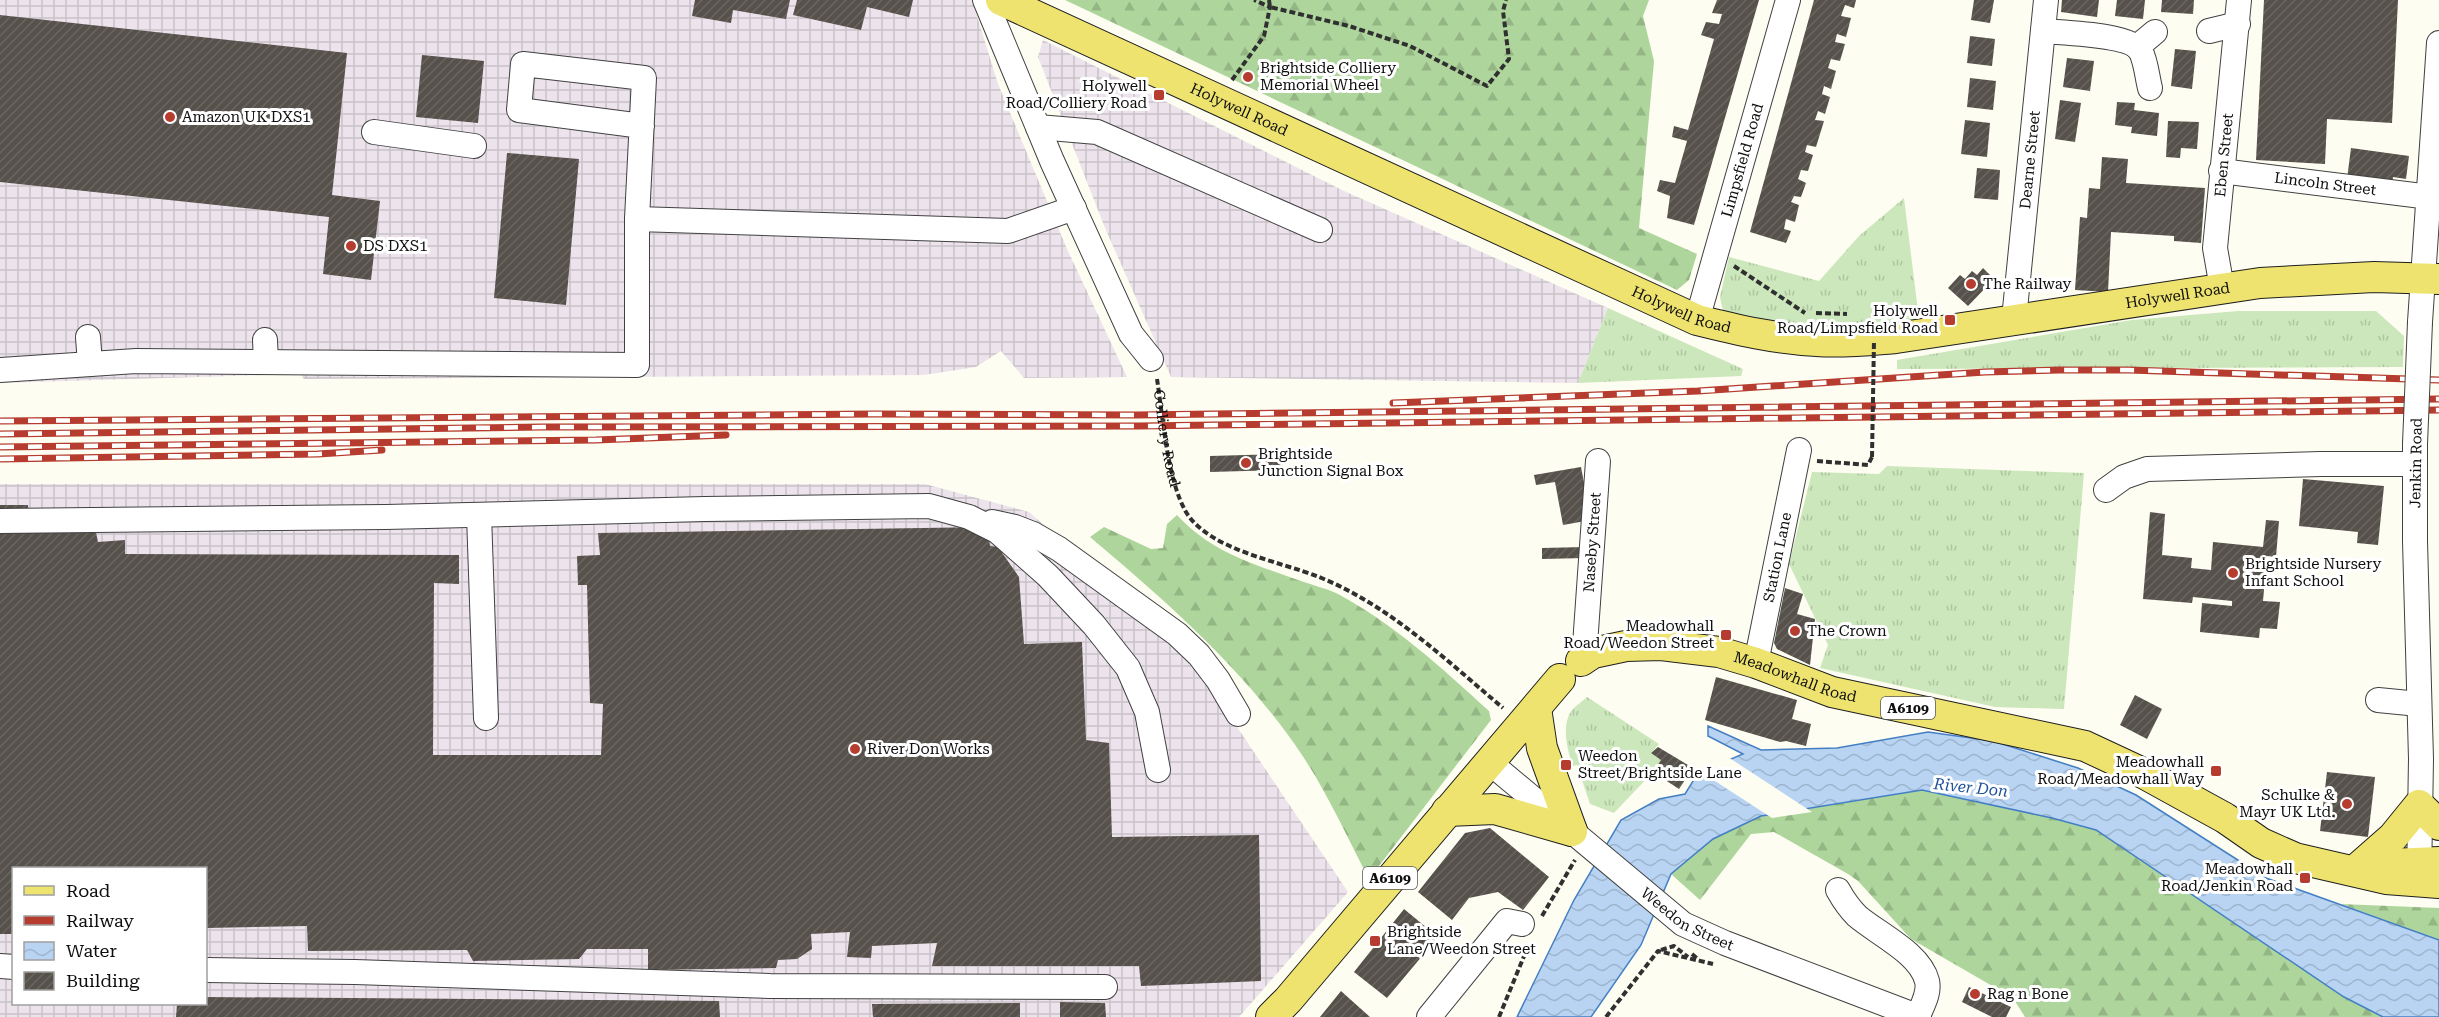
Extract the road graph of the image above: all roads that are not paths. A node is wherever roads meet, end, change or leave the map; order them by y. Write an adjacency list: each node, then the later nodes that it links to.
1 (985, 0): 12 (street)
2 (1000, 0): 23 (main road, Holywell Road)
3 (1788, 0): 23 (street, Limpsfield Road)
4 (2046, 0): 6 (street, Dearne Street)
5 (2239, 12): 7 (street, Eben Street); 15 (street, Eben Street)
6 (2043, 31): 9 (street); 22 (street, Dearne Street)
7 (2209, 31)
8 (2439, 44): 10 (street, Jenkin Road)
9 (2150, 88)
10 (2437, 99): 16 (street, Jenkin Road)
11 (642, 126): 11 (street); 18 (street)
12 (1038, 127): 17 (street); 19 (street)
13 (374, 132): 14 (street)
14 (474, 146)
15 (2221, 171): 16 (street, Lincoln Street); 21 (street, Eben Street)
16 (2430, 197): 20 (street, Jenkin Road)
17 (1074, 208): 18 (street); 25 (street)
18 (637, 219): 26 (street)
19 (1320, 230)
20 (2430, 279): 21 (main road, Holywell Road); 28 (street, Jenkin Road, bridge)
21 (2222, 288): 22 (main road, Holywell Road)
22 (2014, 319): 23 (main road, Holywell Road)
23 (1697, 320)
24 (88, 337): 26 (street)
25 (1151, 359)
26 (90, 364): 27 (street)
27 (0, 370)
28 (2415, 454): 31 (street); 38 (street, Jenkin Road)
29 (1803, 455): 35 (street, Station Lane)
30 (1598, 461): 36 (street, Naseby Street)
31 (2106, 490)
32 (479, 515): 33 (street); 34 (street); 41 (street)
33 (969, 517): 39 (street); 43 (street)
34 (0, 521)
35 (1756, 663): 36 (main road, Meadowhall Road / A6109); 47 (main road, Meadowhall Road / A6109)
36 (1575, 666): 40 (main road, Meadowhall Road / A6109)
37 (2378, 700): 38 (street)
38 (2419, 704): 45 (street, Jenkin Road)
39 (1238, 714)
40 (1529, 716): 42 (main road, Meadowhall Road / A6109); 46 (main road)
41 (486, 718)
42 (1489, 762): 44 (main road, A6109); 46 (street, Weedon Street)
43 (1158, 770)
44 (1448, 811): 46 (main road); 53 (main road, A6109)
45 (2429, 815): 47 (main road); 48 (street, Jenkin Road)
46 (1580, 838): 55 (street, Weedon Street)
47 (2349, 866): 48 (main road, Meadowhall Road / A6109)
48 (2429, 872)
49 (1838, 890): 55 (street)
50 (1522, 924): 54 (street)
51 (207, 970): 52 (street)
52 (1105, 987)
53 (1271, 1017)
54 (1429, 1017)
55 (1919, 1017)

